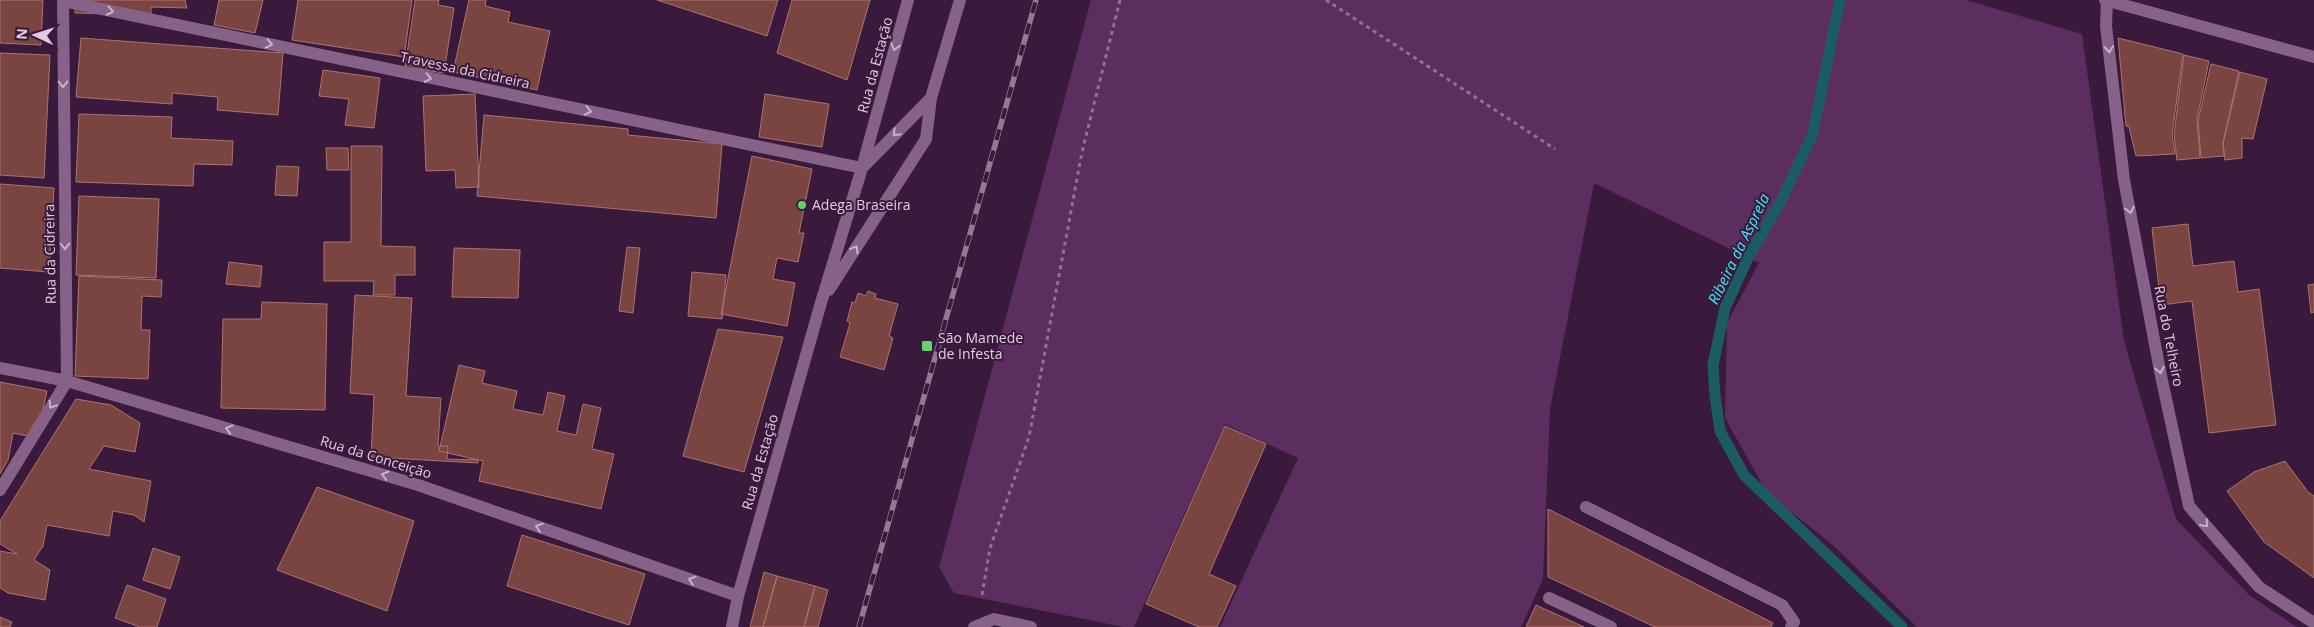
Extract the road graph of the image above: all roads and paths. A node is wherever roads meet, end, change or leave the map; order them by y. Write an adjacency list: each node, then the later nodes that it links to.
1 (908, 0): 10 (street, Rua da Estação, one-way to 10)
2 (960, 0): 8 (street, Rua da Estação)
3 (1120, 0): 19 (path)
4 (1326, 0): 9 (path)
5 (2106, 0): 7 (street); 18 (street, Rua do Telheiro, one-way to 18)
6 (62, 1): 10 (street, Travessa da Cidreira, one-way to 10); 13 (street, Rua da Cidreira, one-way to 13)
7 (2314, 57)
8 (931, 98): 10 (street, Rua da Estação, one-way to 10); 11 (street, Rua da Estação, one-way to 8)
9 (1555, 149)
10 (862, 168): 11 (street, Rua da Estação)
11 (820, 306): 16 (street, Rua da Estação)
12 (0, 368): 13 (street, Rua da Conceição)
13 (67, 381): 14 (street, one-way to 14); 16 (street, Rua da Conceição, one-way to 13)
14 (0, 490)
15 (1586, 507): 23 (street)
16 (738, 596): 20 (street, Rua da Estação)
17 (1549, 598): 22 (street)
18 (2314, 623)
19 (976, 626): 21 (street)
20 (732, 627)
21 (1031, 627)
22 (1611, 627)
23 (1791, 627)

